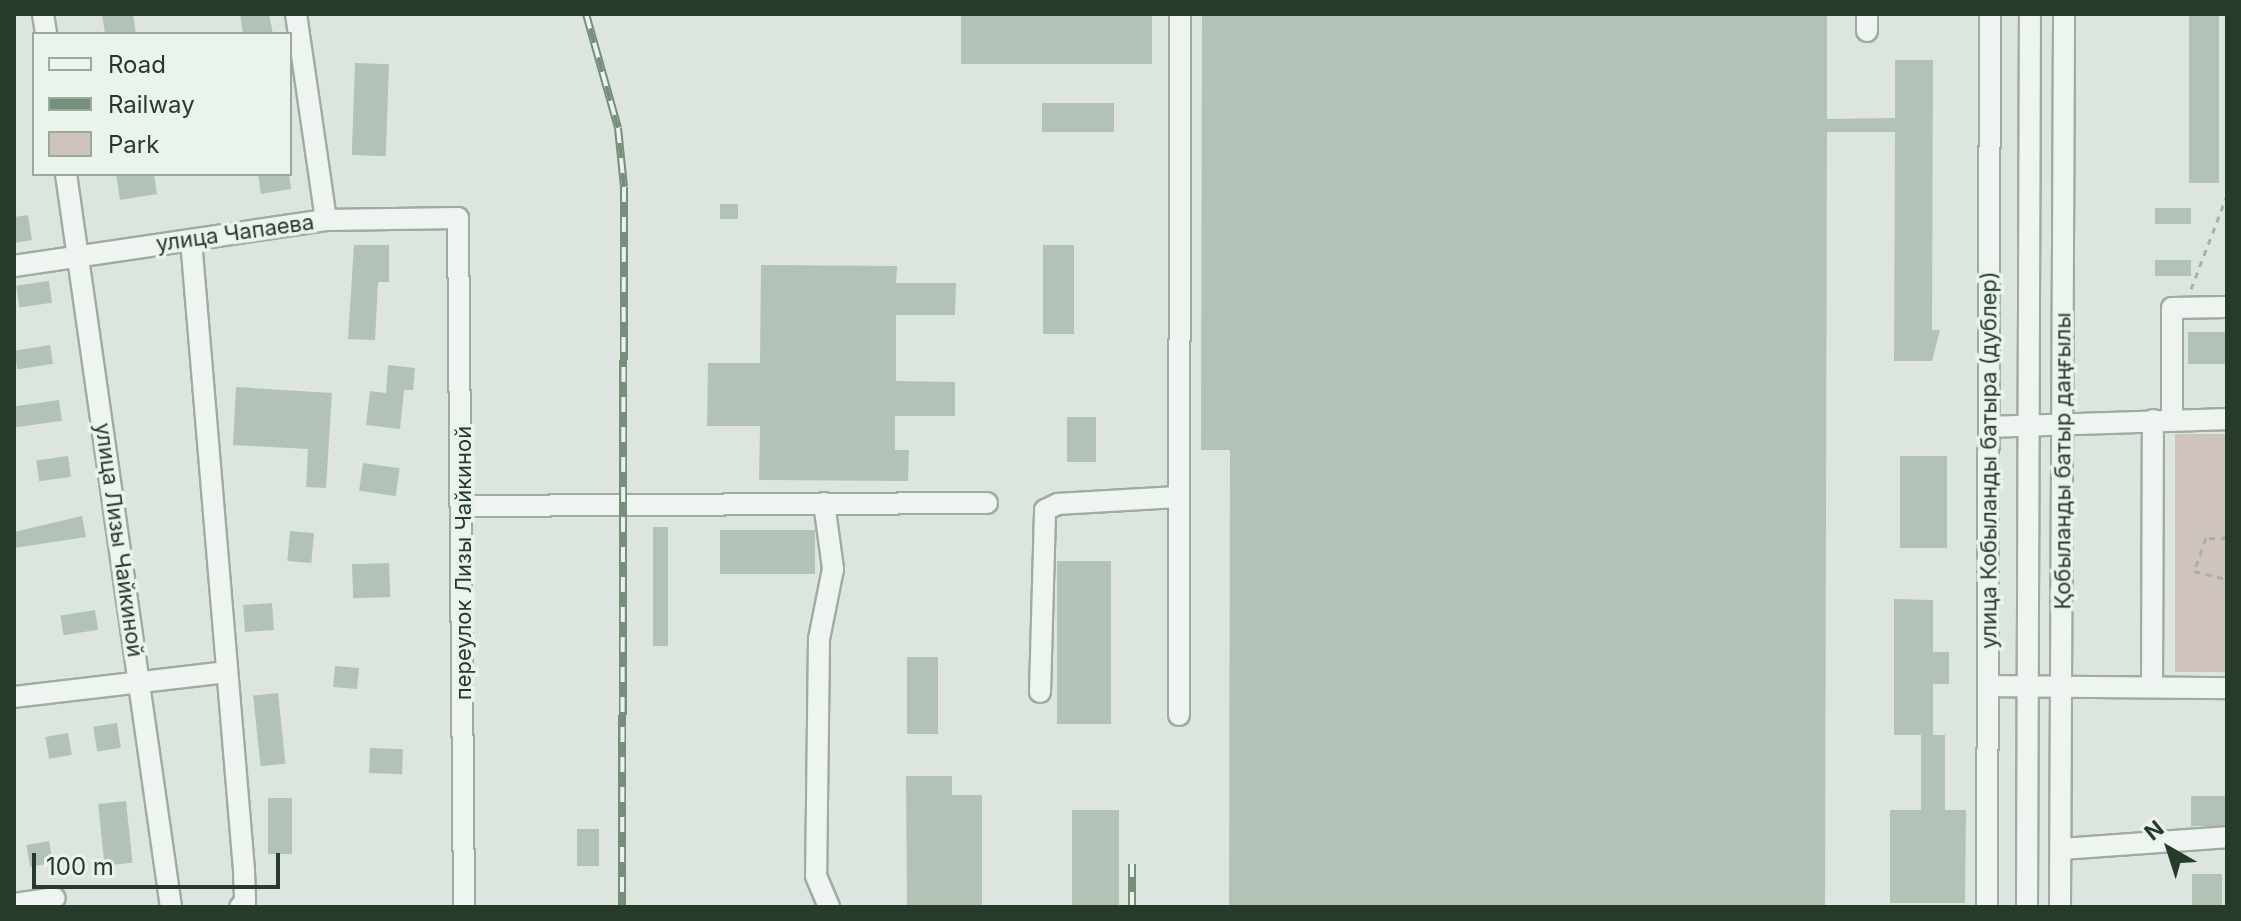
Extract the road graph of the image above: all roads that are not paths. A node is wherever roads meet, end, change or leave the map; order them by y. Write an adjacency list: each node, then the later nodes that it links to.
1 (296, 14): 8 (street)
2 (1180, 14): 18 (street)
3 (1990, 14): 16 (street, улица Кобыланды батыра (дублер))
4 (2030, 14): 17 (street, Қобыланды батыр даңғылы)
5 (2064, 14): 15 (street, Қобыланды батыр даңғылы)
6 (66, 176): 10 (street, улица Лизы Чайкиной)
7 (458, 218): 8 (street, улица Чапаева); 21 (street, переулок Лизы Чайкиной)
8 (326, 220): 9 (street, улица Чапаева)
9 (191, 240): 10 (street, улица Чапаева); 22 (street)
10 (78, 257): 11 (street, улица Чапаева); 23 (street, улица Лизы Чайкиной)
11 (14, 266)
12 (2227, 307): 14 (street)
13 (2227, 419): 14 (street)
14 (2162, 420): 15 (street); 27 (street)
15 (2064, 423): 17 (street); 26 (street, Қобыланды батыр даңғылы)
16 (1989, 427): 17 (street); 24 (street, улица Кобыланды батыра (дублер))
17 (2028, 427): 25 (street, Қобыланды батыр даңғылы)
18 (1176, 497): 29 (street); 31 (street)
19 (824, 503): 20 (street); 21 (street); 39 (street)
20 (987, 503)
21 (465, 506): 38 (street, переулок Лизы Чайкиной)
22 (226, 672): 23 (street); 37 (street)
23 (140, 682): 30 (street); 36 (street, улица Лизы Чайкиной)
24 (1988, 686): 25 (street); 40 (street, улица Кобыланды батыра (дублер))
25 (2028, 687): 26 (street); 41 (street, Қобыланды батыр даңғылы)
26 (2061, 687): 27 (street); 33 (street, Қобыланды батыр даңғылы)
27 (2152, 687): 28 (street)
28 (2227, 688)
29 (1040, 692)
30 (14, 697)
31 (1179, 715)
32 (2227, 837): 33 (street)
33 (2061, 849): 42 (street, Қобыланды батыр даңғылы)
34 (55, 898): 35 (street)
35 (14, 904)
36 (171, 907)
37 (240, 907)
38 (464, 907)
39 (829, 907)
40 (1987, 907)
41 (2027, 907)
42 (2060, 907)

